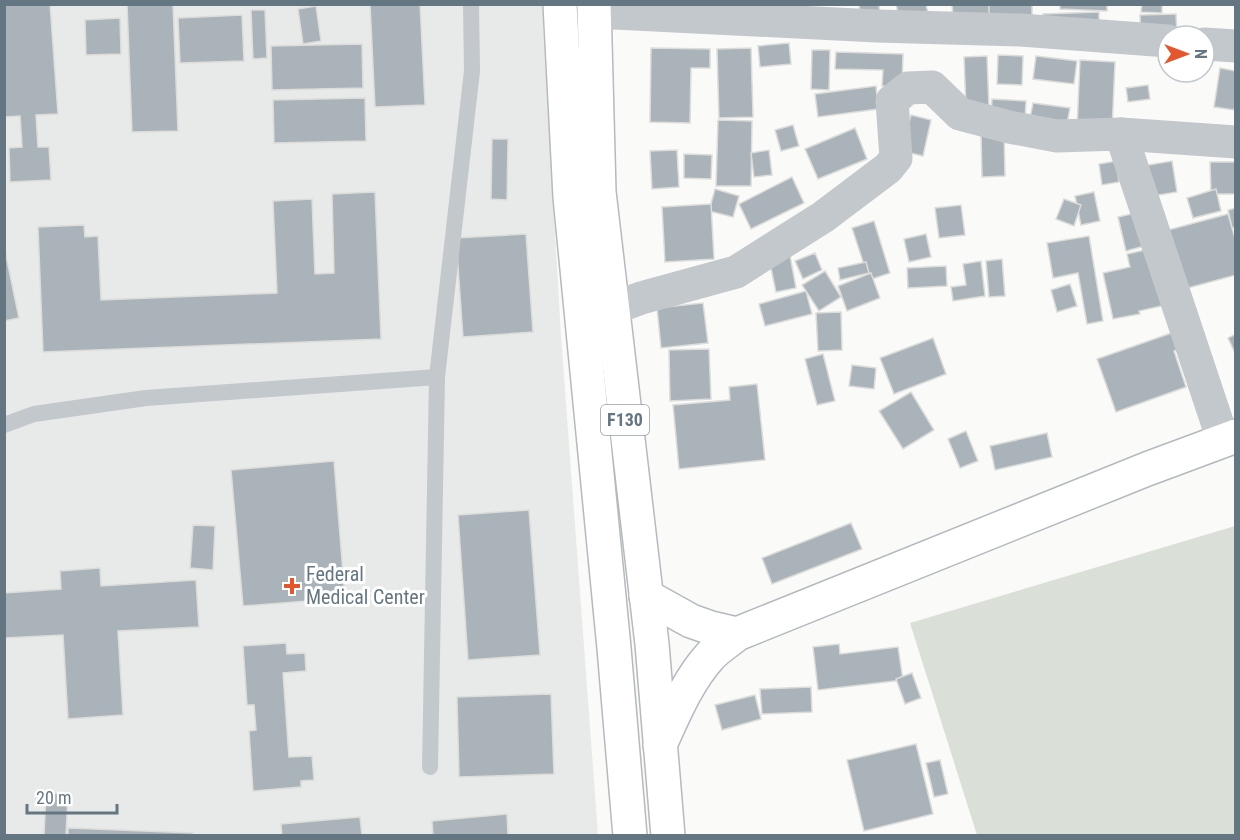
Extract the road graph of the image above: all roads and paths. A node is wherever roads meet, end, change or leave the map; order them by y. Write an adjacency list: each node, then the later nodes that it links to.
1 (471, 4): 11 (lane)
2 (560, 4): 18 (main road, F130)
3 (594, 8): 4 (street); 10 (main road, F130)
4 (948, 16): 5 (street)
5 (1156, 40)
6 (1216, 45): 7 (street)
7 (1236, 46)
8 (1121, 134): 9 (street); 10 (street); 13 (street)
9 (1236, 142)
10 (612, 309): 14 (main road, F130)
11 (437, 377): 12 (lane); 17 (lane)
12 (4, 425)
13 (1229, 438): 15 (main road)
14 (646, 596): 15 (main road); 16 (main road, F130)
15 (737, 634): 16 (main road)
16 (660, 745): 19 (main road, F130)
17 (430, 767)
18 (630, 836)
19 (668, 836)

